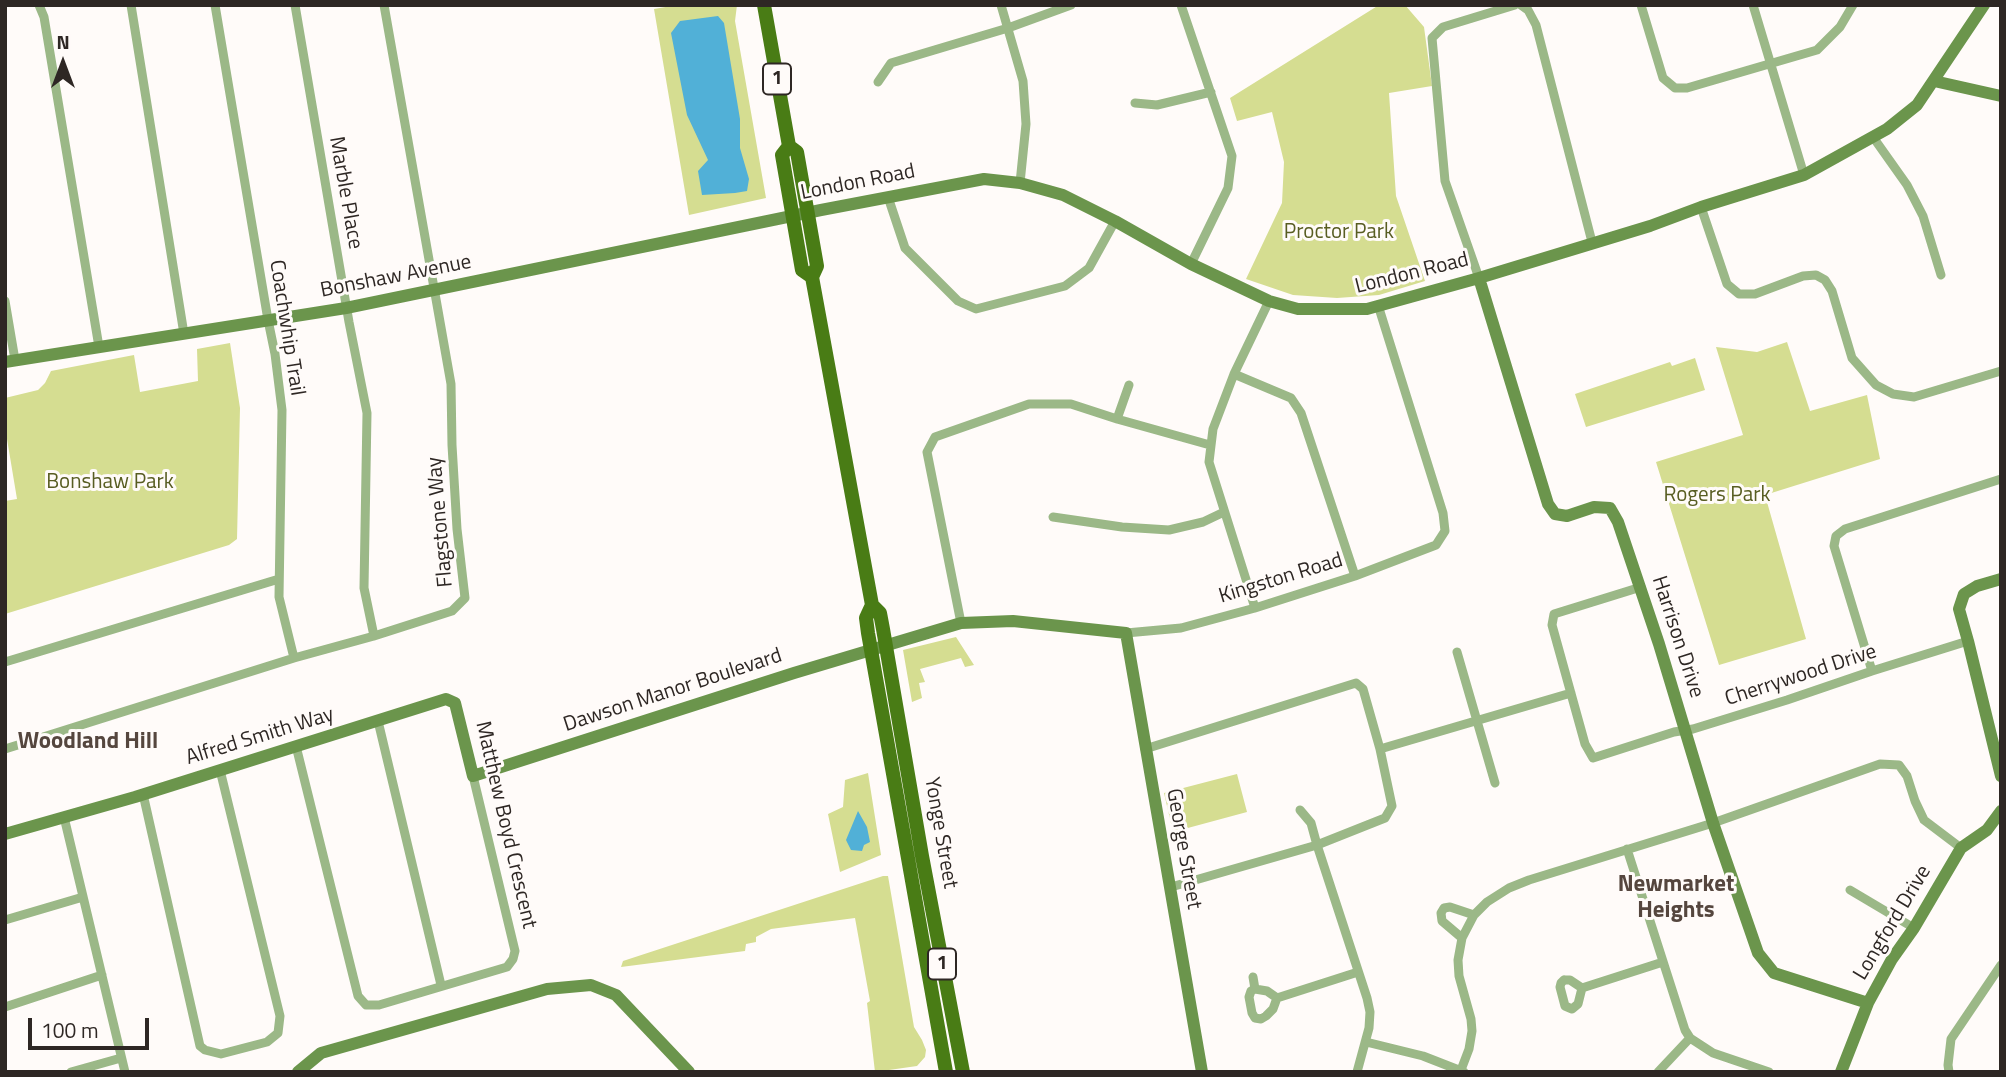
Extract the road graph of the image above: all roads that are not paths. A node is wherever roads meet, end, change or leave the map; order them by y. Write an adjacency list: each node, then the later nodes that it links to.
1 (39, 5): 44 (street)
2 (131, 5): 43 (street)
3 (215, 5): 42 (street, Coachwhip Trail)
4 (295, 5): 41 (street, Marble Place)
5 (384, 5): 37 (street, Flagstone Way)
6 (764, 5): 24 (main road, Yonge Street / 1)
7 (1002, 5): 16 (street)
8 (1071, 5): 16 (street)
9 (1181, 5): 20 (street)
10 (1515, 5): 36 (street)
11 (1521, 5): 32 (street)
12 (1640, 5): 17 (street)
13 (1753, 5): 17 (street)
14 (1853, 5): 17 (street)
15 (1984, 5): 18 (street, London Road)
16 (1008, 29): 19 (street); 26 (street)
17 (1770, 63): 25 (street)
18 (1934, 81): 21 (street); 23 (street, London Road)
19 (878, 82)
20 (1211, 92): 22 (street); 33 (street)
21 (2001, 96)
22 (1135, 103)
23 (1873, 137): 25 (street, London Road); 34 (street)
24 (789, 146): 29 (main road, Yonge Street / 1); 30 (main road, Yonge Street / 1)
25 (1804, 176): 28 (street, London Road)
26 (1020, 183): 27 (street, London Road); 31 (street, London Road)
27 (888, 197): 29 (street, London Road); 31 (street)
28 (1701, 207): 32 (street, London Road); 46 (street)
29 (808, 212): 30 (street, London Road); 35 (main road, Yonge Street / 1)
30 (793, 216): 35 (main road, Yonge Street / 1); 37 (street, Bonshaw Avenue)
31 (1115, 220): 33 (street, London Road)
32 (1592, 242): 36 (street, London Road)
33 (1191, 264): 38 (street, London Road)
34 (1941, 275)
35 (812, 277): 58 (main road, Yonge Street / 1)
36 (1479, 278): 40 (street, London Road); 57 (street, Harrison Drive)
37 (435, 290): 41 (street, Bonshaw Avenue); 62 (street, Flagstone Way)
38 (1269, 301): 40 (street, London Road); 47 (street)
39 (5, 302): 45 (street)
40 (1378, 305): 54 (street, Kingston Road)
41 (346, 308): 42 (street, Bonshaw Avenue); 62 (street, Marble Place)
42 (268, 320): 43 (street, Bonshaw Avenue); 55 (street, Coachwhip Trail)
43 (184, 334): 44 (street, Bonshaw Avenue)
44 (99, 347): 45 (street, Bonshaw Avenue)
45 (10, 361)
46 (2001, 371)
47 (1234, 374): 50 (street); 54 (street)
48 (1129, 385): 49 (street)
49 (1117, 419): 50 (street); 60 (street)
50 (1210, 445): 52 (street)
51 (2001, 479): 69 (street)
52 (1224, 512): 53 (street); 59 (street)
53 (1053, 517)
54 (1355, 576): 59 (street, Kingston Road)
55 (279, 579): 67 (street, Coachwhip Trail); 68 (street)
56 (2001, 579): 63 (street)
57 (1641, 587): 70 (street, Cherrywood Drive); 74 (street, Harrison Drive)
58 (872, 605): 64 (main road, Yonge Street / 1); 65 (main road, Yonge Street / 1)
59 (1255, 608): 61 (street, Kingston Road)
60 (961, 623): 61 (street, Kingston Road); 64 (street, Kingston Road)
61 (1126, 633): 77 (street, George Street)
62 (374, 636): 67 (street, Flagstone Way)
63 (1968, 641): 69 (street, Cherrywood Drive); 81 (street)
64 (886, 645): 65 (street, Dawson Manor Boulevard); 120 (main road, Yonge Street / 1)
65 (871, 649): 80 (street, Dawson Manor Boulevard); 119 (main road, Yonge Street / 1)
66 (1457, 652): 73 (street)
67 (294, 658): 76 (street, Flagstone Way)
68 (5, 662)
69 (1872, 671): 74 (street, Cherrywood Drive)
70 (1571, 692): 73 (street); 74 (street, Cherrywood Drive)
71 (446, 699): 72 (street, Alfred Smith Way); 80 (street, Matthew Boyd Crescent)
72 (378, 721): 75 (street, Alfred Smith Way); 104 (street)
73 (1477, 721): 78 (street); 82 (street)
74 (1685, 730): 87 (street, Harrison Drive)
75 (296, 746): 79 (street, Alfred Smith Way); 104 (street, Matthew Boyd Crescent)
76 (5, 749)
77 (1145, 749): 78 (street); 92 (street, George Street)
78 (1380, 749): 89 (street)
79 (220, 770): 83 (street, Alfred Smith Way); 83 (street)
80 (473, 776): 104 (street, Matthew Boyd Crescent)
81 (2001, 776)
82 (1495, 783)
83 (143, 794): 86 (street, Alfred Smith Way)
84 (1300, 810): 89 (street)
85 (2001, 811): 90 (street, Longford Drive)
86 (64, 817): 88 (street, Alfred Smith Way); 94 (street)
87 (1713, 823): 90 (street); 91 (street); 108 (street, Harrison Drive)
88 (5, 835)
89 (1317, 845): 92 (street); 101 (street)
90 (1961, 848): 97 (street, Longford Drive)
91 (1627, 849): 95 (street); 99 (street)
92 (1171, 887): 121 (street, George Street)
93 (1850, 890): 97 (street)
94 (83, 897): 96 (street); 102 (street)
95 (1474, 915): 98 (street); 98 (street)
96 (5, 920)
97 (1914, 928): 108 (street, Longford Drive)
98 (1462, 938): 114 (street)
99 (1664, 962): 105 (street); 110 (street)
100 (2001, 965): 126 (street)
101 (1358, 972): 107 (street); 111 (street)
102 (102, 975): 109 (street); 112 (street)
103 (1253, 978): 106 (street)
104 (441, 985)
105 (1582, 988): 105 (street)
106 (1255, 989): 107 (street); 107 (street)
107 (1277, 998)
108 (1868, 1003): 125 (street, Longford Drive)
109 (5, 1007)
110 (1690, 1038): 113 (street); 123 (street)
111 (1366, 1042): 114 (street); 122 (street)
112 (121, 1058): 115 (street); 116 (street)
113 (1749, 1069): 124 (street)
114 (1463, 1071)
115 (71, 1072)
116 (125, 1072)
117 (298, 1072): 118 (street)
118 (689, 1072)
119 (946, 1072)
120 (963, 1072)
121 (1202, 1072)
122 (1357, 1072)
123 (1658, 1072)
124 (1769, 1072)
125 (1841, 1072)
126 (1949, 1072)

